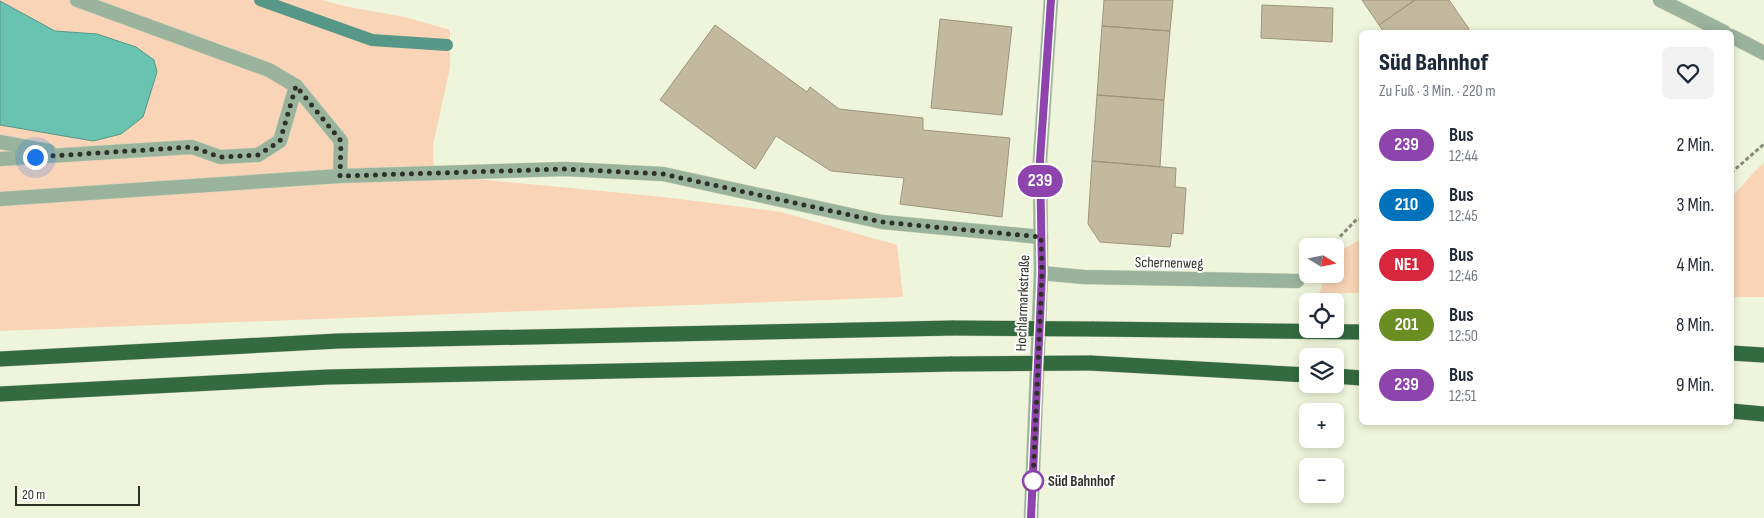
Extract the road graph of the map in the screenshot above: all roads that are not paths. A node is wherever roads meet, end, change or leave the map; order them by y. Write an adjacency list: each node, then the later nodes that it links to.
1 (77, 0): 7 (street)
2 (1051, 0): 13 (street, Hochlarmarkstraße)
3 (1660, 0): 4 (street)
4 (1720, 30)
5 (1734, 38): 6 (street)
6 (1764, 53)
7 (296, 86): 9 (street); 11 (street)
8 (0, 142): 9 (street)
9 (70, 155): 10 (street)
10 (0, 159)
11 (340, 176): 12 (street); 13 (street)
12 (0, 199)
13 (1041, 237): 14 (street, Hochlarmarkstraße)
14 (1042, 273): 15 (street, Schernenweg); 26 (street, Hochlarmarkstraße)
15 (1297, 281)
16 (1359, 332): 19 (highway, bridge)
17 (1734, 353): 18 (highway)
18 (1764, 355)
19 (0, 360)
20 (1299, 375): 23 (highway, bridge)
21 (1344, 377): 22 (highway)
22 (1359, 378)
23 (0, 394)
24 (1734, 411): 25 (highway)
25 (1764, 414)
26 (1032, 518)

